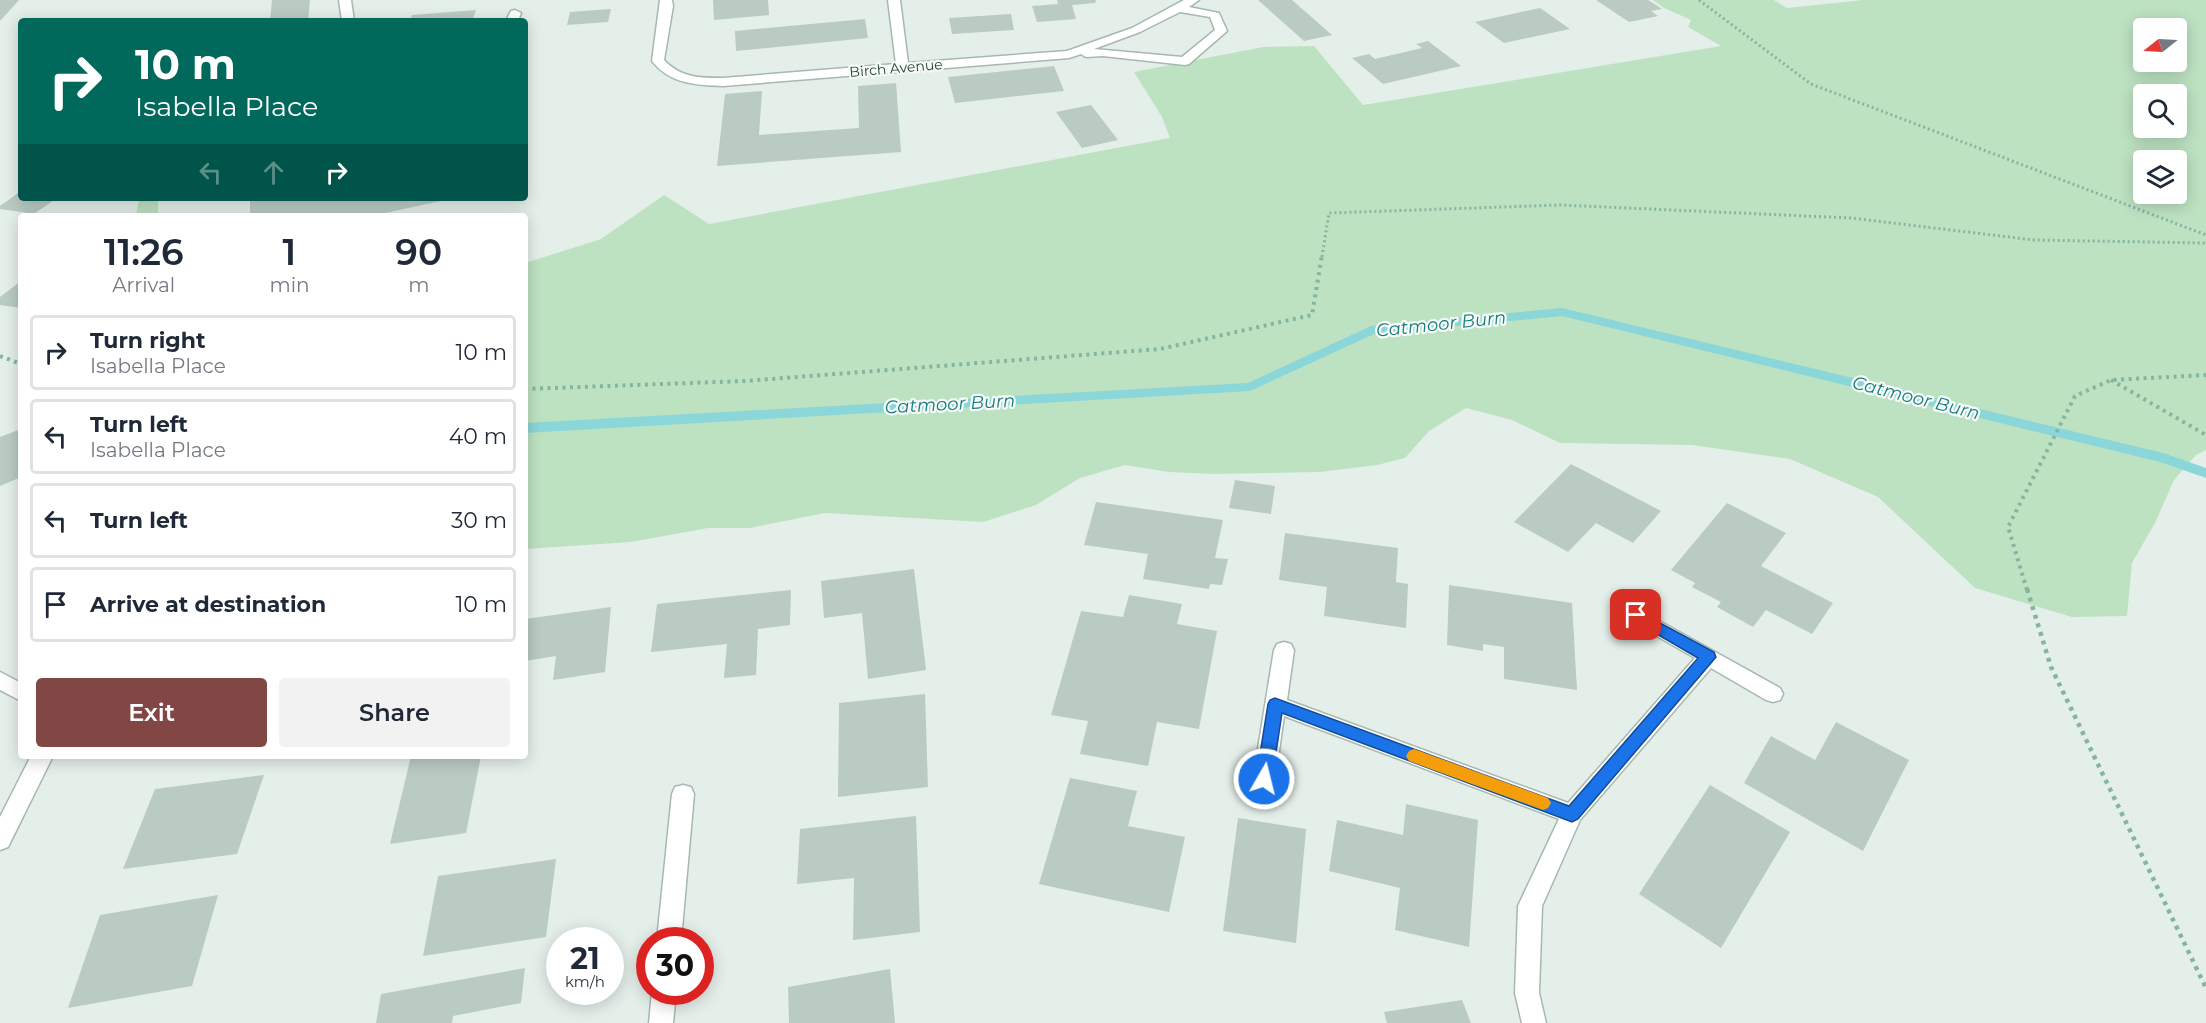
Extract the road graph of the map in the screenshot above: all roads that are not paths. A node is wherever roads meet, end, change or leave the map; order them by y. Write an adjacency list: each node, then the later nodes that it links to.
1 (345, 0): 6 (street)
2 (666, 0): 8 (street, Birch Avenue)
3 (894, 0): 8 (street)
4 (1193, 0): 5 (street, Birch Avenue)
5 (1179, 8): 7 (street, Birch Avenue); 7 (street)
6 (348, 18)
7 (1069, 54): 8 (street, Birch Avenue)
8 (902, 68)
9 (1636, 615): 11 (street)
10 (1284, 650): 15 (street)
11 (1708, 657): 14 (street); 19 (street)
12 (0, 680): 13 (street)
13 (18, 691)
14 (1773, 694)
15 (1275, 704): 17 (street); 19 (street)
16 (40, 759): 20 (street)
17 (1264, 779)
18 (683, 794): 21 (street)
19 (1572, 814): 24 (street)
20 (0, 840)
21 (670, 927)
22 (663, 1005): 23 (street)
23 (661, 1023)
24 (1534, 1023)

